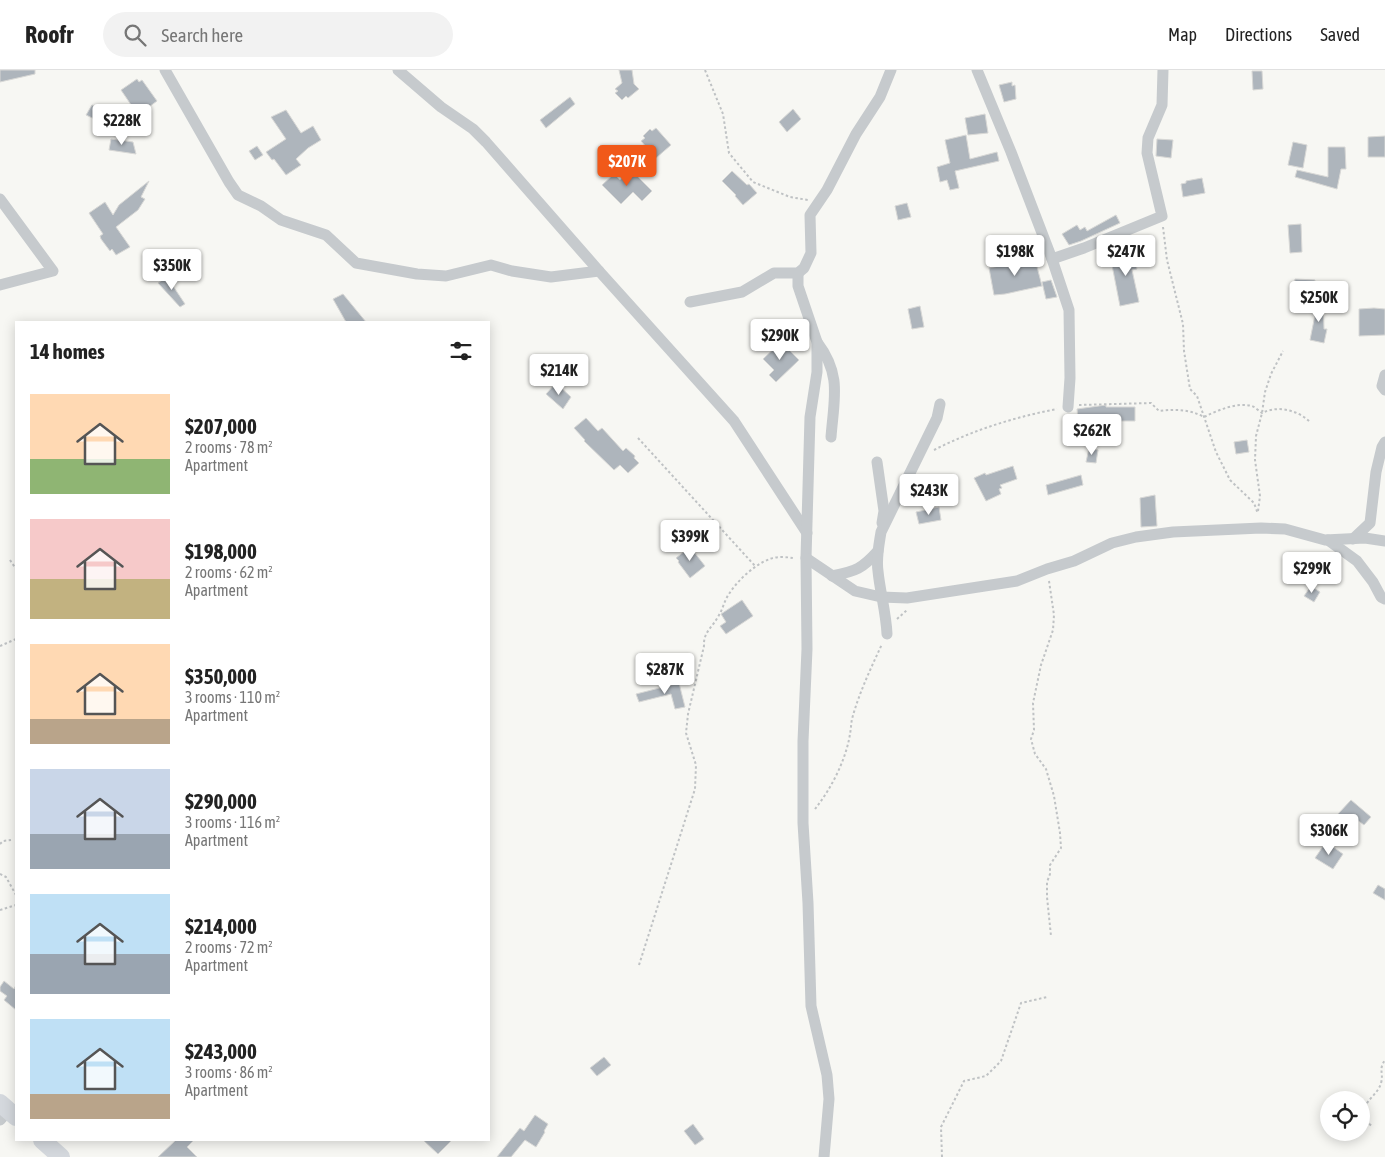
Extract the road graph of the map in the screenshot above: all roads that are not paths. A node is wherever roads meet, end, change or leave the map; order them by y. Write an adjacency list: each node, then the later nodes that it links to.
1 (165, 70): 8 (street)
2 (398, 70): 8 (street)
3 (890, 70): 9 (street)
4 (976, 70): 7 (street)
5 (1163, 70): 7 (street)
6 (0, 199): 10 (street)
7 (1052, 259): 16 (street)
8 (599, 271): 21 (street)
9 (798, 273): 11 (street); 12 (street)
10 (0, 284)
11 (690, 302)
12 (817, 342): 17 (street); 21 (street)
13 (1385, 375): 14 (street)
14 (1385, 390)
15 (940, 404): 20 (street)
16 (1068, 407)
17 (831, 437)
18 (1385, 442): 22 (street)
19 (877, 462): 20 (street)
20 (882, 532): 25 (street)
21 (807, 534): 26 (street)
22 (1353, 539): 23 (street); 24 (street)
23 (1328, 540): 28 (street); 29 (street)
24 (1385, 541)
25 (878, 551): 27 (street); 28 (street)
26 (806, 558): 27 (street); 33 (street)
27 (832, 576): 28 (street)
28 (881, 597): 30 (street)
29 (1385, 600)
30 (887, 634)
31 (43, 1141): 32 (highway)
32 (61, 1157)
33 (824, 1157)

